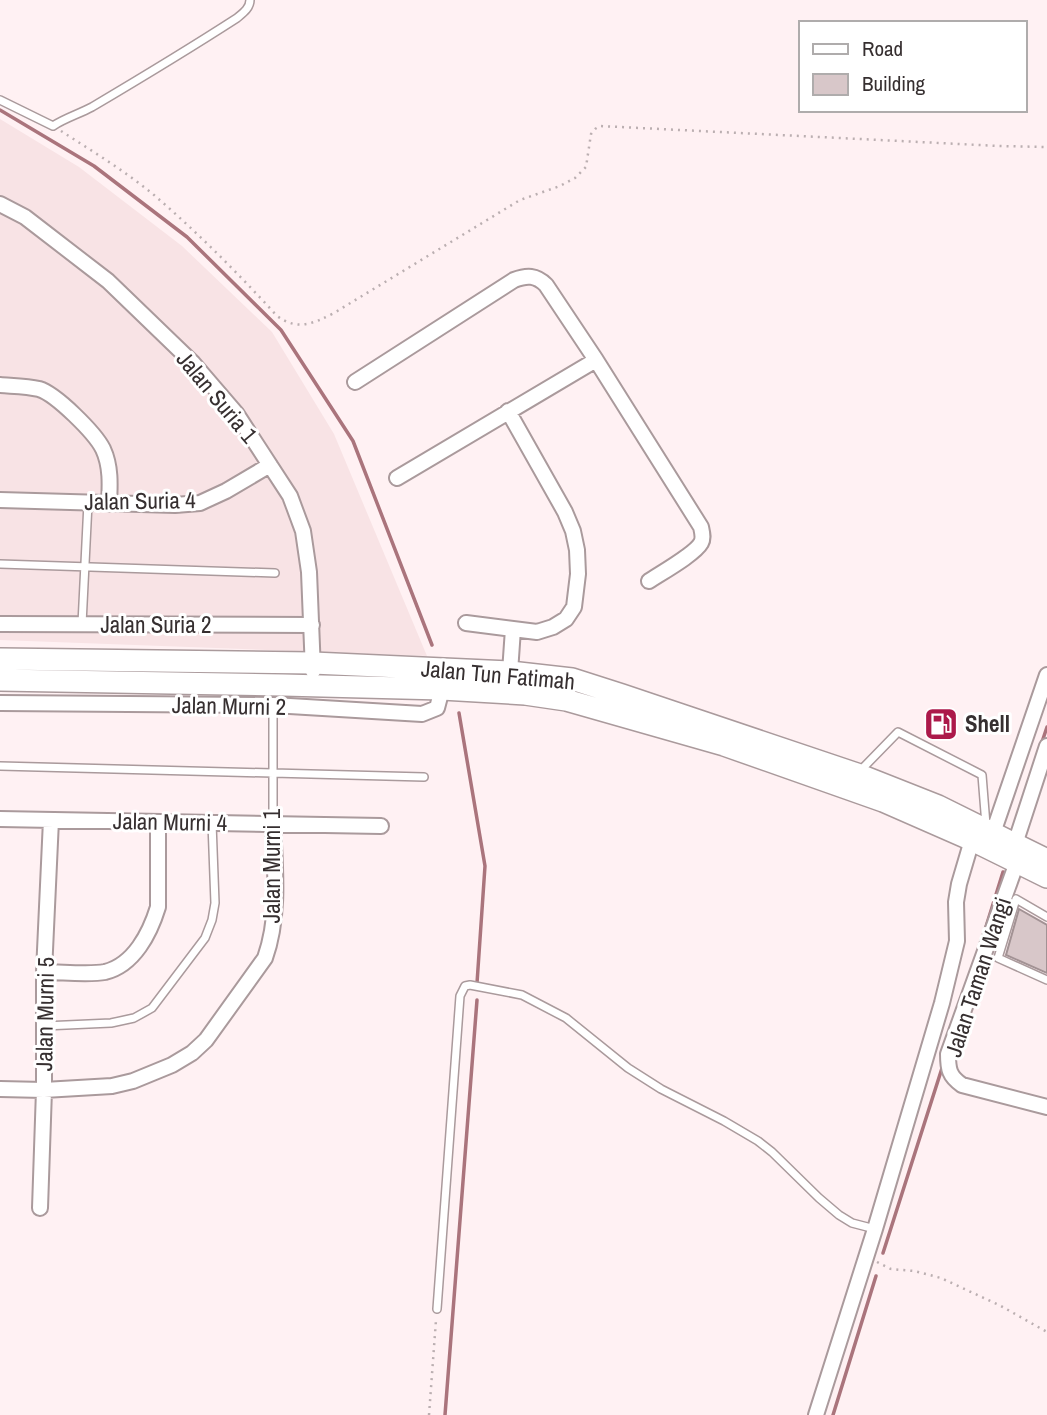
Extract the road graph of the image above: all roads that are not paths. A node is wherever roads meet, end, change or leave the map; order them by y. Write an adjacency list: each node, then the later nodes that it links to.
1 (250, 0): 2 (lane)
2 (0, 100)
3 (0, 204): 8 (street, Jalan Suria 1)
4 (596, 360): 5 (street); 7 (street); 16 (street)
5 (355, 382)
6 (0, 385): 12 (street)
7 (508, 411): 9 (street); 21 (street)
8 (270, 465): 12 (street, Jalan Suria 4); 20 (street, Jalan Suria 1)
9 (397, 478)
10 (0, 500): 11 (street, Jalan Suria 4)
11 (88, 503): 12 (street, Jalan Suria 4); 14 (lane)
12 (109, 504)
13 (0, 564): 14 (lane)
14 (84, 567): 15 (lane); 19 (lane)
15 (275, 573)
16 (649, 580)
17 (466, 623): 21 (street)
18 (0, 624): 19 (street, Jalan Suria 2)
19 (82, 624): 20 (street, Jalan Suria 2)
20 (312, 625): 23 (street, Jalan Suria 1)
21 (513, 629): 24 (street)
22 (0, 659): 23 (main road, Jalan Tun Fatimah)
23 (313, 663): 24 (main road, Jalan Tun Fatimah); 27 (street, Jalan Suria 1)
24 (510, 672): 34 (main road, Jalan Tun Fatimah)
25 (1047, 675): 42 (street)
26 (0, 680): 27 (main road, Jalan Tun Fatimah)
27 (312, 686): 28 (main road, Jalan Tun Fatimah)
28 (442, 690): 30 (street, Jalan Murni 2); 42 (main road, Jalan Tun Fatimah)
29 (0, 703): 30 (street, Jalan Murni 2)
30 (273, 705): 33 (lane, Jalan Murni 1)
31 (1047, 746): 43 (street)
32 (0, 766): 33 (lane)
33 (272, 774): 35 (lane); 40 (lane, Jalan Murni 1)
34 (857, 774): 42 (main road, Jalan Tun Fatimah); 42 (lane)
35 (424, 777)
36 (0, 819): 37 (street, Jalan Murni 4)
37 (51, 820): 38 (street, Jalan Murni 4); 47 (street, Jalan Murni 5)
38 (158, 822): 39 (street, Jalan Murni 4); 47 (street)
39 (212, 823): 40 (street, Jalan Murni 4); 49 (lane)
40 (273, 824): 41 (street, Jalan Murni 4); 51 (street, Jalan Murni 1)
41 (381, 826)
42 (984, 834): 43 (main road, Jalan Tun Fatimah); 54 (street)
43 (1016, 853): 44 (main road, Jalan Tun Fatimah); 45 (main road, Jalan Tun Fatimah); 52 (street, Jalan Taman Wangi)
44 (1047, 860)
45 (1047, 877)
46 (1047, 916): 48 (lane)
47 (44, 972): 49 (street, Jalan Murni 5)
48 (1047, 980)
49 (44, 1026): 51 (street, Jalan Murni 5)
50 (0, 1089): 51 (street, Jalan Murni 1)
51 (44, 1090): 53 (street, Jalan Murni 5)
52 (1047, 1107)
53 (40, 1208)
54 (875, 1229): 55 (lane); 56 (street)
55 (437, 1309)
56 (816, 1415)

